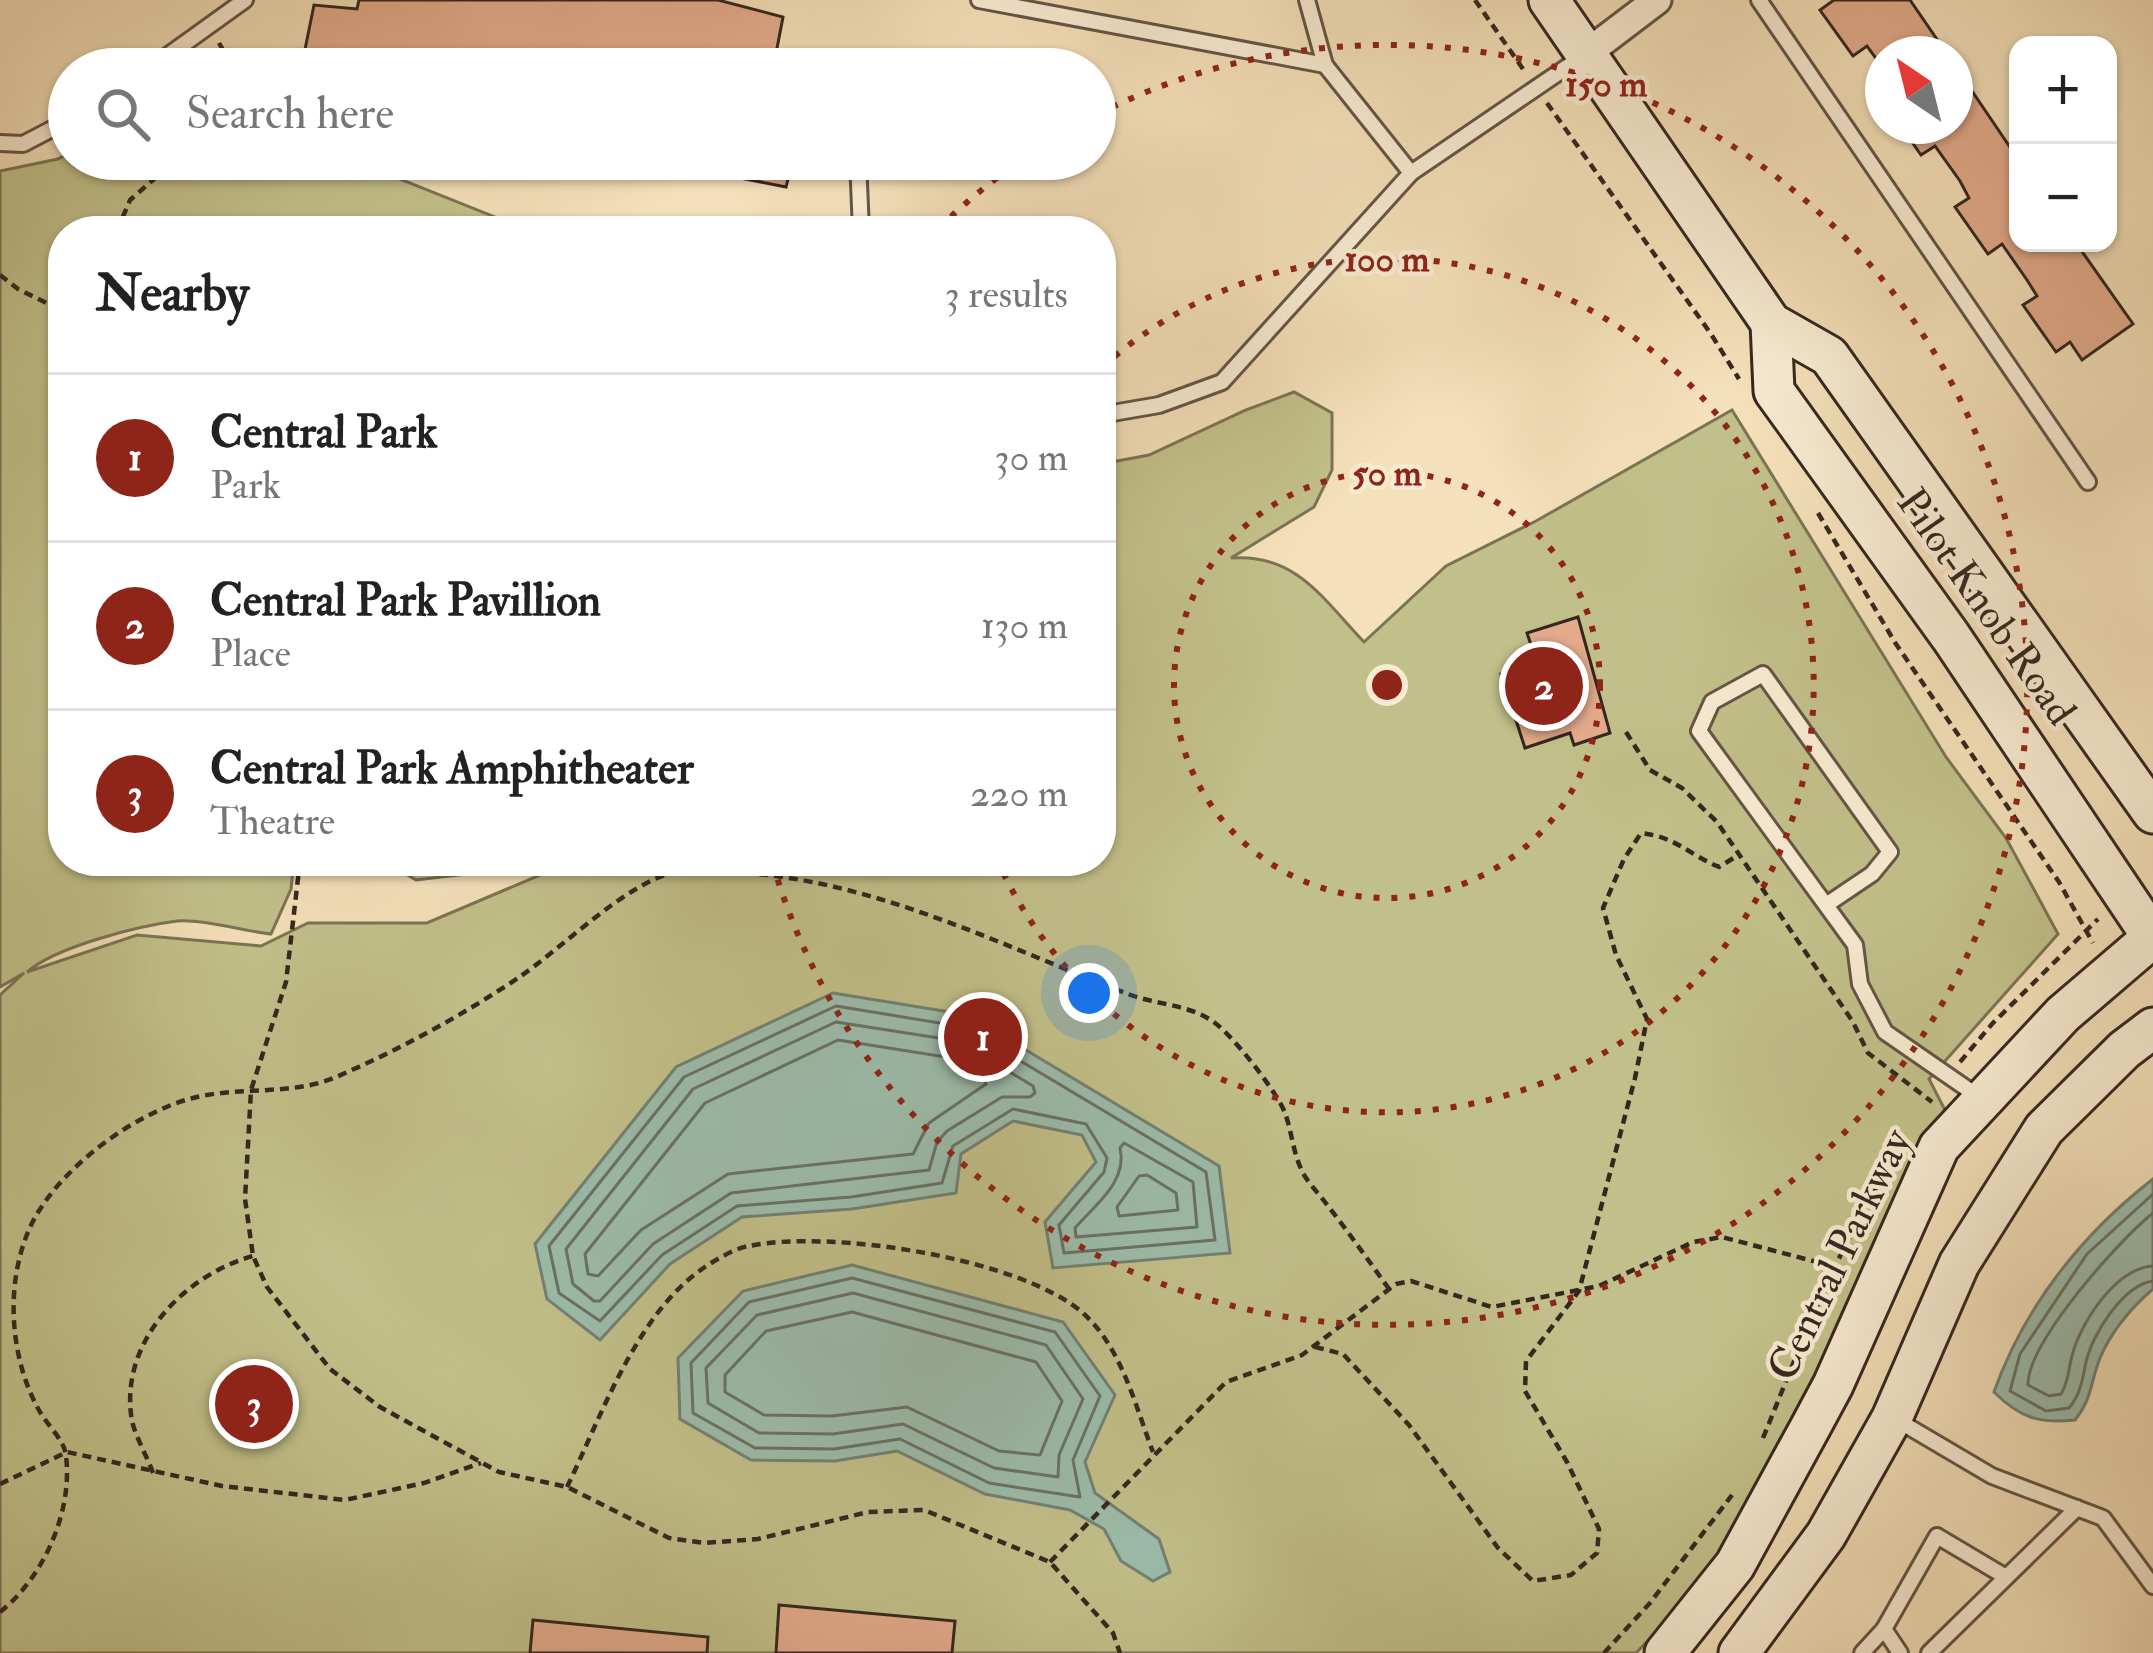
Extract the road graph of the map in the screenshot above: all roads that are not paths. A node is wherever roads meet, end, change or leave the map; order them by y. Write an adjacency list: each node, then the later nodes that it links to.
1 (245, 0): 7 (lane)
2 (980, 0): 9 (lane)
3 (1307, 0): 9 (lane)
4 (1549, 0): 8 (main road, Pilot Knob Road)
5 (1657, 0): 8 (street)
6 (1759, 0): 17 (lane)
7 (178, 48)
8 (1586, 54): 12 (lane); 15 (main road, Pilot Knob Road)
9 (1324, 65): 12 (lane)
10 (48, 131): 11 (lane)
11 (0, 143)
12 (1411, 173): 16 (lane)
13 (859, 180): 14 (lane)
14 (860, 216)
15 (1771, 323): 18 (main road, Pilot Knob Road); 20 (main road, Pilot Knob Road)
16 (1116, 413)
17 (2088, 482)
18 (2153, 813)
19 (1826, 905): 19 (lane); 22 (lane)
20 (2153, 937): 22 (main road, Central Parkway)
21 (2153, 1028): 23 (main road)
22 (1983, 1100): 28 (main road, Central Parkway)
23 (1892, 1418): 24 (lane); 29 (main road)
24 (2077, 1508): 25 (lane); 26 (lane)
25 (2006, 1577): 27 (lane); 32 (lane)
26 (2153, 1586)
27 (1884, 1629): 30 (lane); 31 (lane)
28 (1665, 1653)
29 (1739, 1653)
30 (1862, 1653)
31 (1900, 1653)
32 (1929, 1653)

